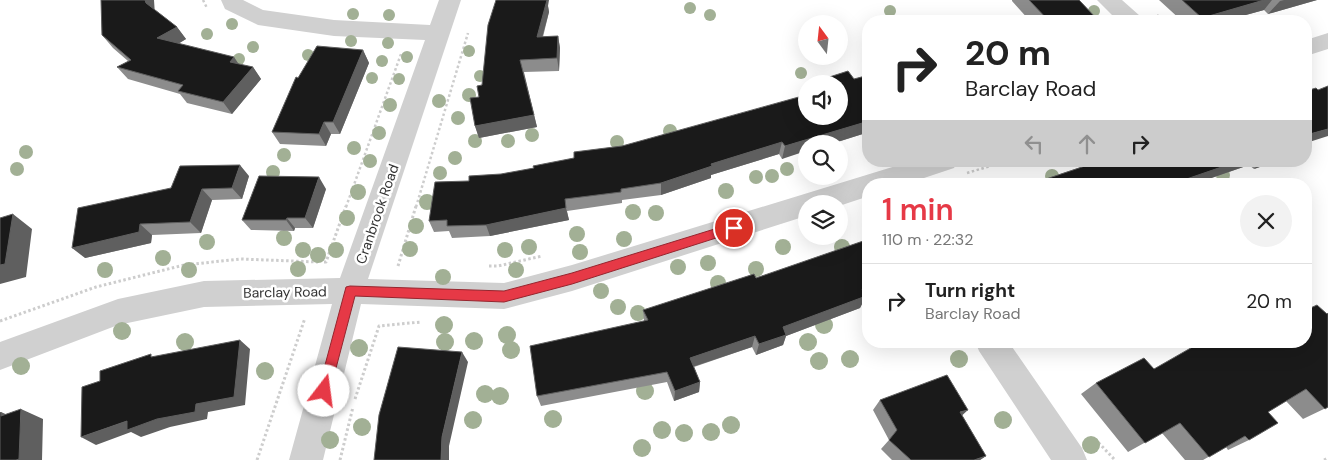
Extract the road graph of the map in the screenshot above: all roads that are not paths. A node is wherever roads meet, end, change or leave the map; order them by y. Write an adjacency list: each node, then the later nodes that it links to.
1 (232, 0): 5 (street)
2 (450, 0): 5 (street, Cranbrook Road)
3 (1108, 0): 4 (street)
4 (1125, 15)
5 (439, 33): 13 (street, Cranbrook Road)
6 (1328, 41): 7 (street)
7 (1312, 46)
8 (927, 167): 9 (street, Barclay Road)
9 (893, 178)
10 (862, 188): 11 (street, Barclay Road)
11 (838, 195)
12 (798, 207): 13 (street, Barclay Road)
13 (350, 291): 15 (street, Barclay Road); 16 (street, Cranbrook Road)
14 (995, 348): 17 (street)
15 (0, 356)
16 (306, 460)
17 (1070, 460)

